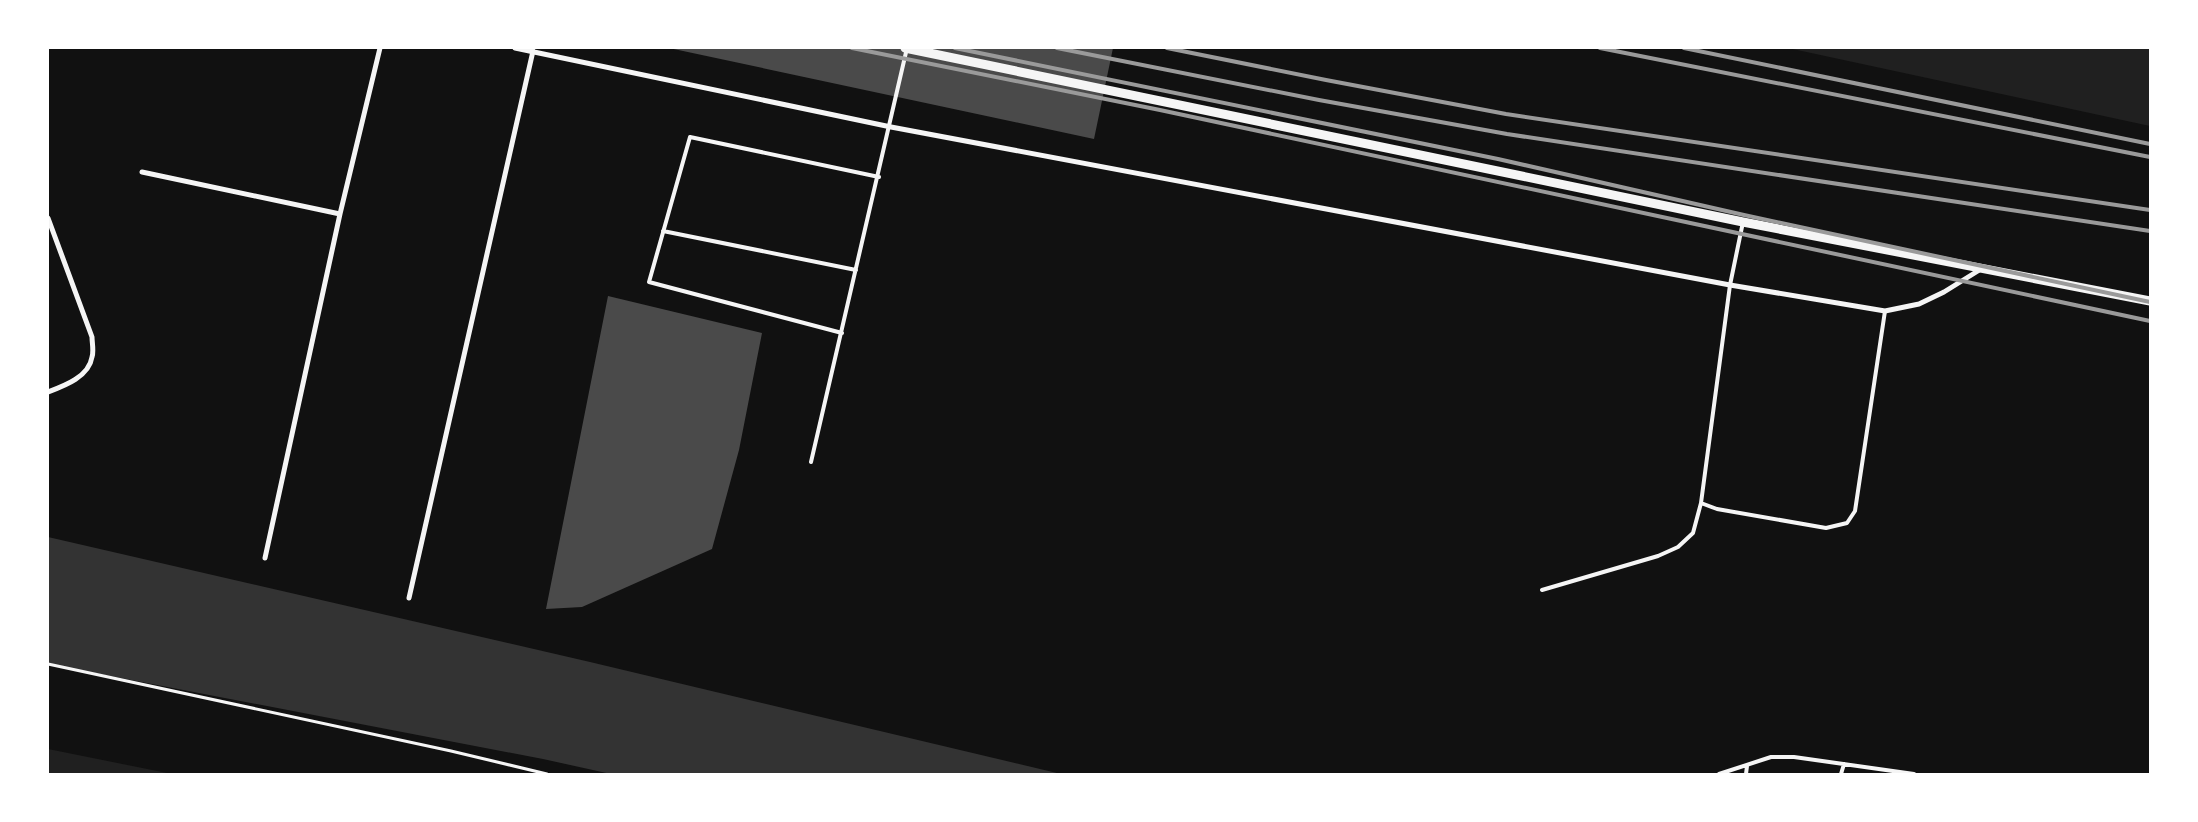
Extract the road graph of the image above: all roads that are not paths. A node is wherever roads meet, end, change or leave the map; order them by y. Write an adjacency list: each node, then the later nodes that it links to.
1 (380, 48): 8 (street)
2 (515, 48): 4 (street)
3 (906, 48): 5 (lane); 10 (street)
4 (533, 51): 5 (street); 23 (street)
5 (891, 127): 7 (lane); 14 (street)
6 (142, 172): 8 (street)
7 (879, 177): 11 (lane); 13 (lane)
8 (340, 214): 21 (street)
9 (48, 218): 18 (street)
10 (1742, 222): 12 (street); 14 (lane)
11 (663, 231): 13 (lane); 17 (lane)
12 (1982, 268): 15 (street); 16 (street)
13 (856, 270): 17 (lane)
14 (1730, 285): 16 (street); 20 (lane)
15 (2150, 301)
16 (1885, 311): 20 (lane)
17 (842, 333): 19 (lane)
18 (48, 392)
19 (811, 462)
20 (1701, 503): 22 (lane)
21 (265, 558)
22 (1542, 590)
23 (409, 598)
24 (1844, 764): 25 (lane); 28 (lane); 29 (lane)
25 (1747, 766): 26 (lane); 27 (lane)
26 (1719, 774)
27 (1746, 774)
28 (1842, 774)
29 (1914, 774)

